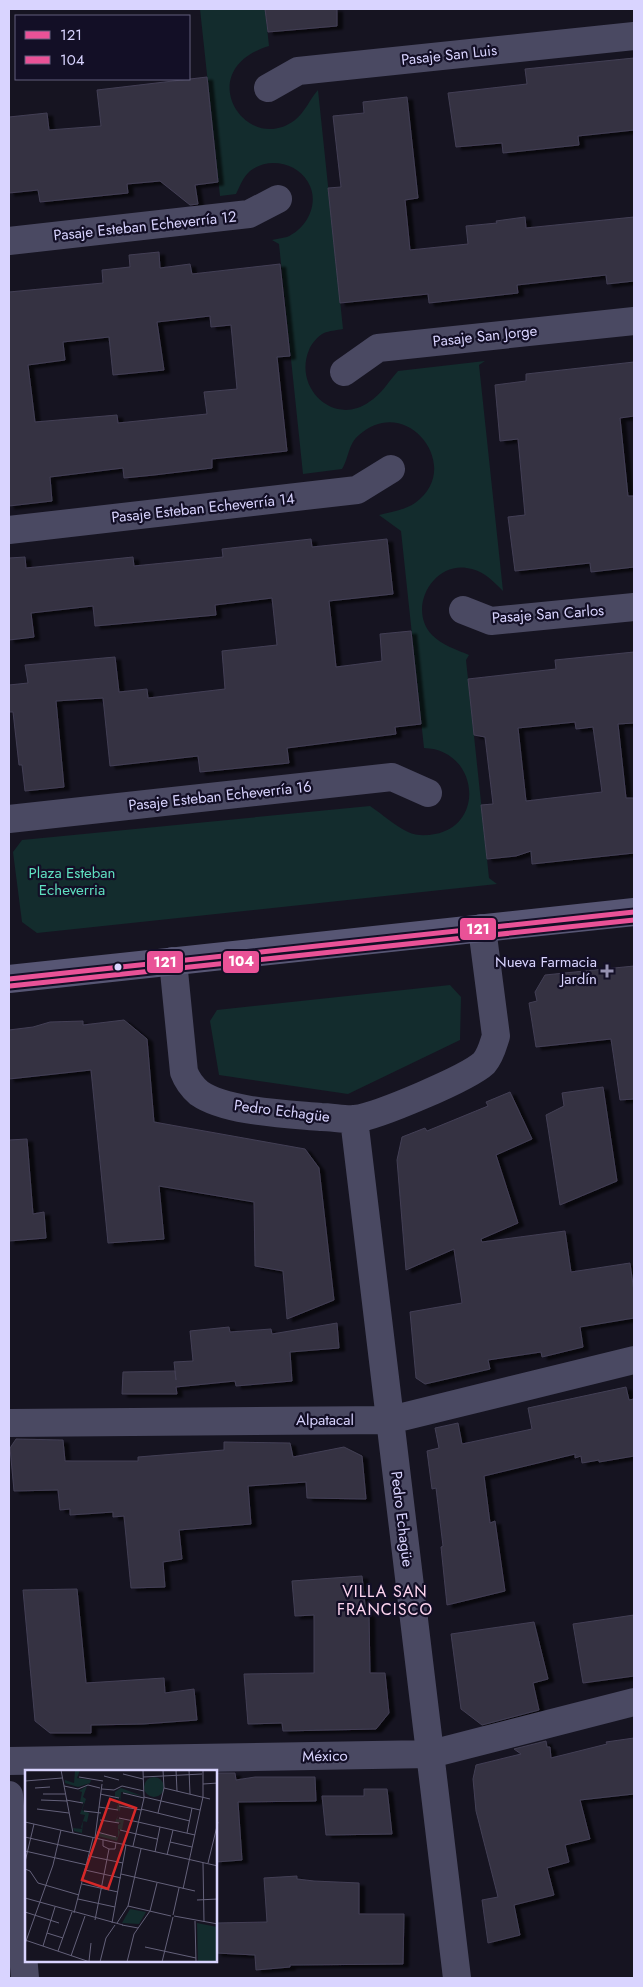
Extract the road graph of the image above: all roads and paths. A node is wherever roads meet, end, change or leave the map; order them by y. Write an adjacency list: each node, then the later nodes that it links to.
1 (634, 36): 2 (street, Pasaje San Luis)
2 (268, 88)
3 (278, 199): 4 (street, Pasaje Esteban Echeverría 12)
4 (9, 241)
5 (634, 321): 6 (street, Pasaje San Jorge)
6 (344, 372)
7 (391, 470): 8 (street, Pasaje Esteban Echeverría 14)
8 (9, 530)
9 (634, 608): 10 (street, Pasaje San Carlos)
10 (463, 610)
11 (428, 793): 12 (street, Pasaje Esteban Echeverría 16)
12 (9, 818)
13 (634, 912): 14 (main road)
14 (482, 928): 15 (main road); 17 (street, Pedro Echagüe)
15 (173, 961): 16 (main road); 17 (street, Pedro Echagüe)
16 (9, 979)
17 (354, 1119): 19 (street, Pedro Echagüe)
18 (634, 1360): 19 (street, Alpatacal)
19 (390, 1420): 20 (street, Alpatacal); 22 (street, Pedro Echagüe)
20 (9, 1423)
21 (634, 1702): 22 (street, México)
22 (431, 1754): 23 (street, México); 26 (street, Pedro Echagüe)
23 (9, 1761)
24 (9, 1796): 25 (street)
25 (25, 1978)
26 (457, 1978)

